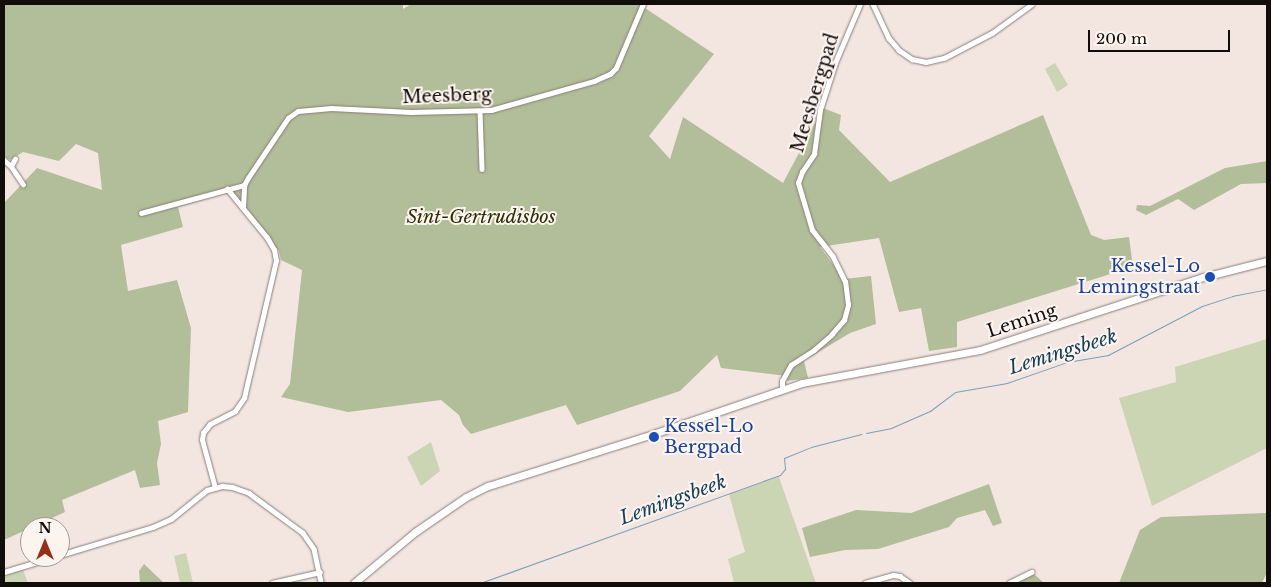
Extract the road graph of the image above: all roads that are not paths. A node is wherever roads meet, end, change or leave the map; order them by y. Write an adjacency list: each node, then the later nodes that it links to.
1 (643, 4): 5 (street, Meesberg)
2 (860, 4): 16 (street, Meesbergpad)
3 (873, 4): 4 (street)
4 (1032, 4)
5 (480, 110): 9 (street); 11 (street, Meesberg)
6 (15, 159): 8 (street)
7 (4, 160): 8 (street)
8 (11, 166): 10 (street)
9 (482, 169)
10 (24, 184)
11 (244, 185): 12 (street); 13 (street)
12 (227, 189): 13 (street); 14 (street)
13 (243, 207): 17 (street)
14 (141, 213)
15 (1267, 261): 16 (street, Leming)
16 (782, 389): 25 (street, Leming)
17 (215, 488): 18 (street); 21 (street)
18 (70, 552)
19 (21, 567): 20 (street)
20 (4, 572)
21 (320, 572): 23 (street); 24 (street)
22 (1032, 572): 28 (street)
23 (272, 583)
24 (322, 583)
25 (354, 583)
26 (865, 583): 27 (street)
27 (910, 583)
28 (1009, 583)

